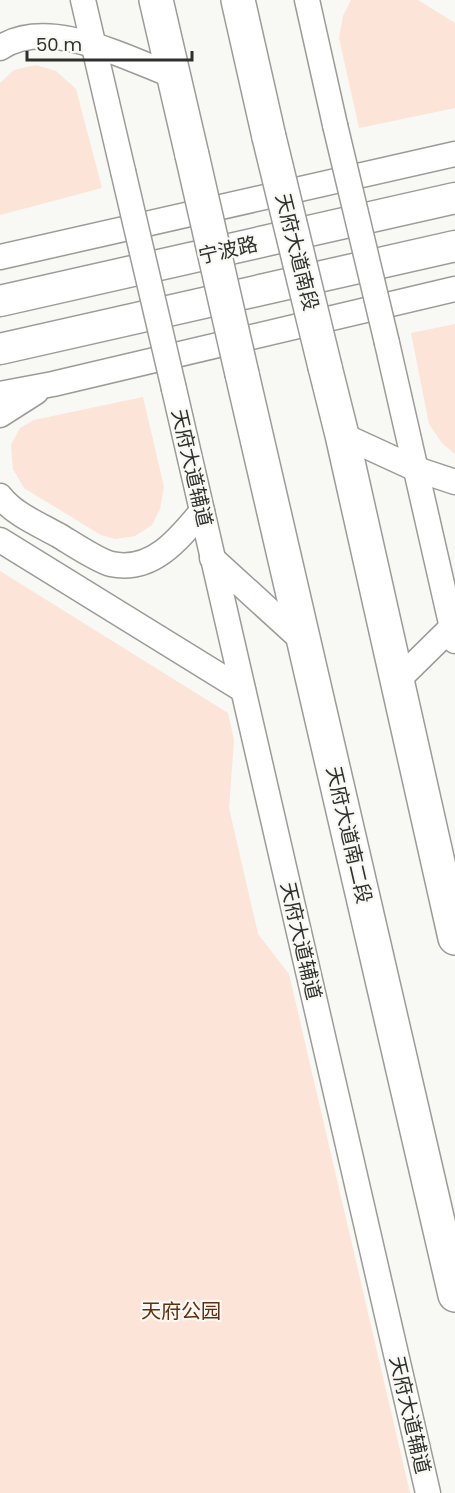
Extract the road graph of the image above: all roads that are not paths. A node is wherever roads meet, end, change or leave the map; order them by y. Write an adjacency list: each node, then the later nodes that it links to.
1 (83, 0): 5 (street)
2 (156, 0): 7 (highway)
3 (238, 0): 18 (highway, 天府大道南段, bridge)
4 (310, 3): 19 (street, bridge)
5 (93, 46): 6 (street); 7 (street); 22 (street, 天府大道辅道, bridge)
6 (0, 48)
7 (174, 76): 26 (highway, 天府大道南二段, bridge)
8 (455, 154): 11 (street)
9 (455, 198): 13 (main road, 宁波路)
10 (455, 246): 14 (main road)
11 (3, 255)
12 (455, 289): 15 (street)
13 (0, 301)
14 (0, 349)
15 (53, 384): 16 (street); 17 (street)
16 (0, 394)
17 (0, 415)
18 (342, 435): 19 (street); 27 (highway)
19 (416, 469): 20 (street); 25 (street)
20 (455, 482)
21 (0, 496): 22 (street)
22 (202, 511): 24 (street, 天府大道辅道)
23 (0, 540): 28 (street)
24 (212, 558): 26 (street); 28 (street, 天府大道辅道)
25 (454, 631): 27 (street)
26 (304, 642): 30 (highway, 天府大道南二段)
27 (397, 681): 29 (highway)
28 (243, 690): 31 (street, 天府大道辅道)
29 (455, 938)
30 (455, 1295)
31 (428, 1493)

